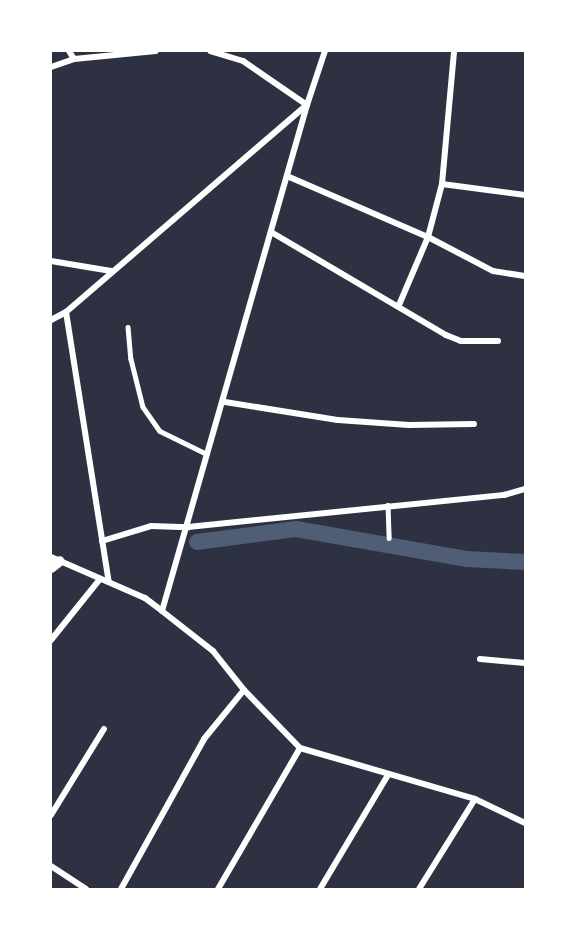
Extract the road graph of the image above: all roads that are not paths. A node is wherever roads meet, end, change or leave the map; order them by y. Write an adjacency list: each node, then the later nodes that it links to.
1 (69, 51): 6 (street)
2 (156, 51): 6 (street)
3 (210, 51): 8 (street)
4 (326, 51): 8 (street)
5 (454, 51): 10 (street)
6 (74, 59): 7 (street)
7 (51, 67)
8 (307, 105): 9 (street); 15 (street)
9 (287, 177): 12 (street); 13 (street)
10 (442, 184): 11 (street); 13 (street)
11 (525, 195)
12 (271, 232): 17 (street); 22 (street)
13 (428, 237): 16 (street); 17 (street)
14 (51, 261): 15 (street)
15 (111, 271): 18 (street)
16 (525, 276)
17 (399, 305): 21 (street)
18 (66, 312): 19 (street); 29 (street)
19 (51, 320)
20 (129, 327): 24 (lane)
21 (498, 341)
22 (225, 402): 23 (street); 24 (street)
23 (474, 424)
24 (204, 453): 27 (street)
25 (525, 489): 26 (street)
26 (388, 504): 27 (street); 28 (lane)
27 (188, 527): 29 (street); 33 (street)
28 (389, 538)
29 (102, 541): 32 (street)
30 (54, 562): 31 (street)
31 (100, 579): 32 (street); 34 (street)
32 (109, 582): 33 (street)
33 (162, 611): 37 (street)
34 (51, 640)
35 (480, 659): 36 (street)
36 (525, 663)
37 (244, 690): 39 (street); 46 (street)
38 (104, 729): 42 (street)
39 (300, 748): 40 (street); 47 (street)
40 (388, 775): 41 (street); 48 (street)
41 (475, 799): 43 (street); 49 (street)
42 (51, 815)
43 (525, 823)
44 (51, 866): 45 (street)
45 (86, 889)
46 (121, 889)
47 (218, 889)
48 (320, 889)
49 (419, 889)

